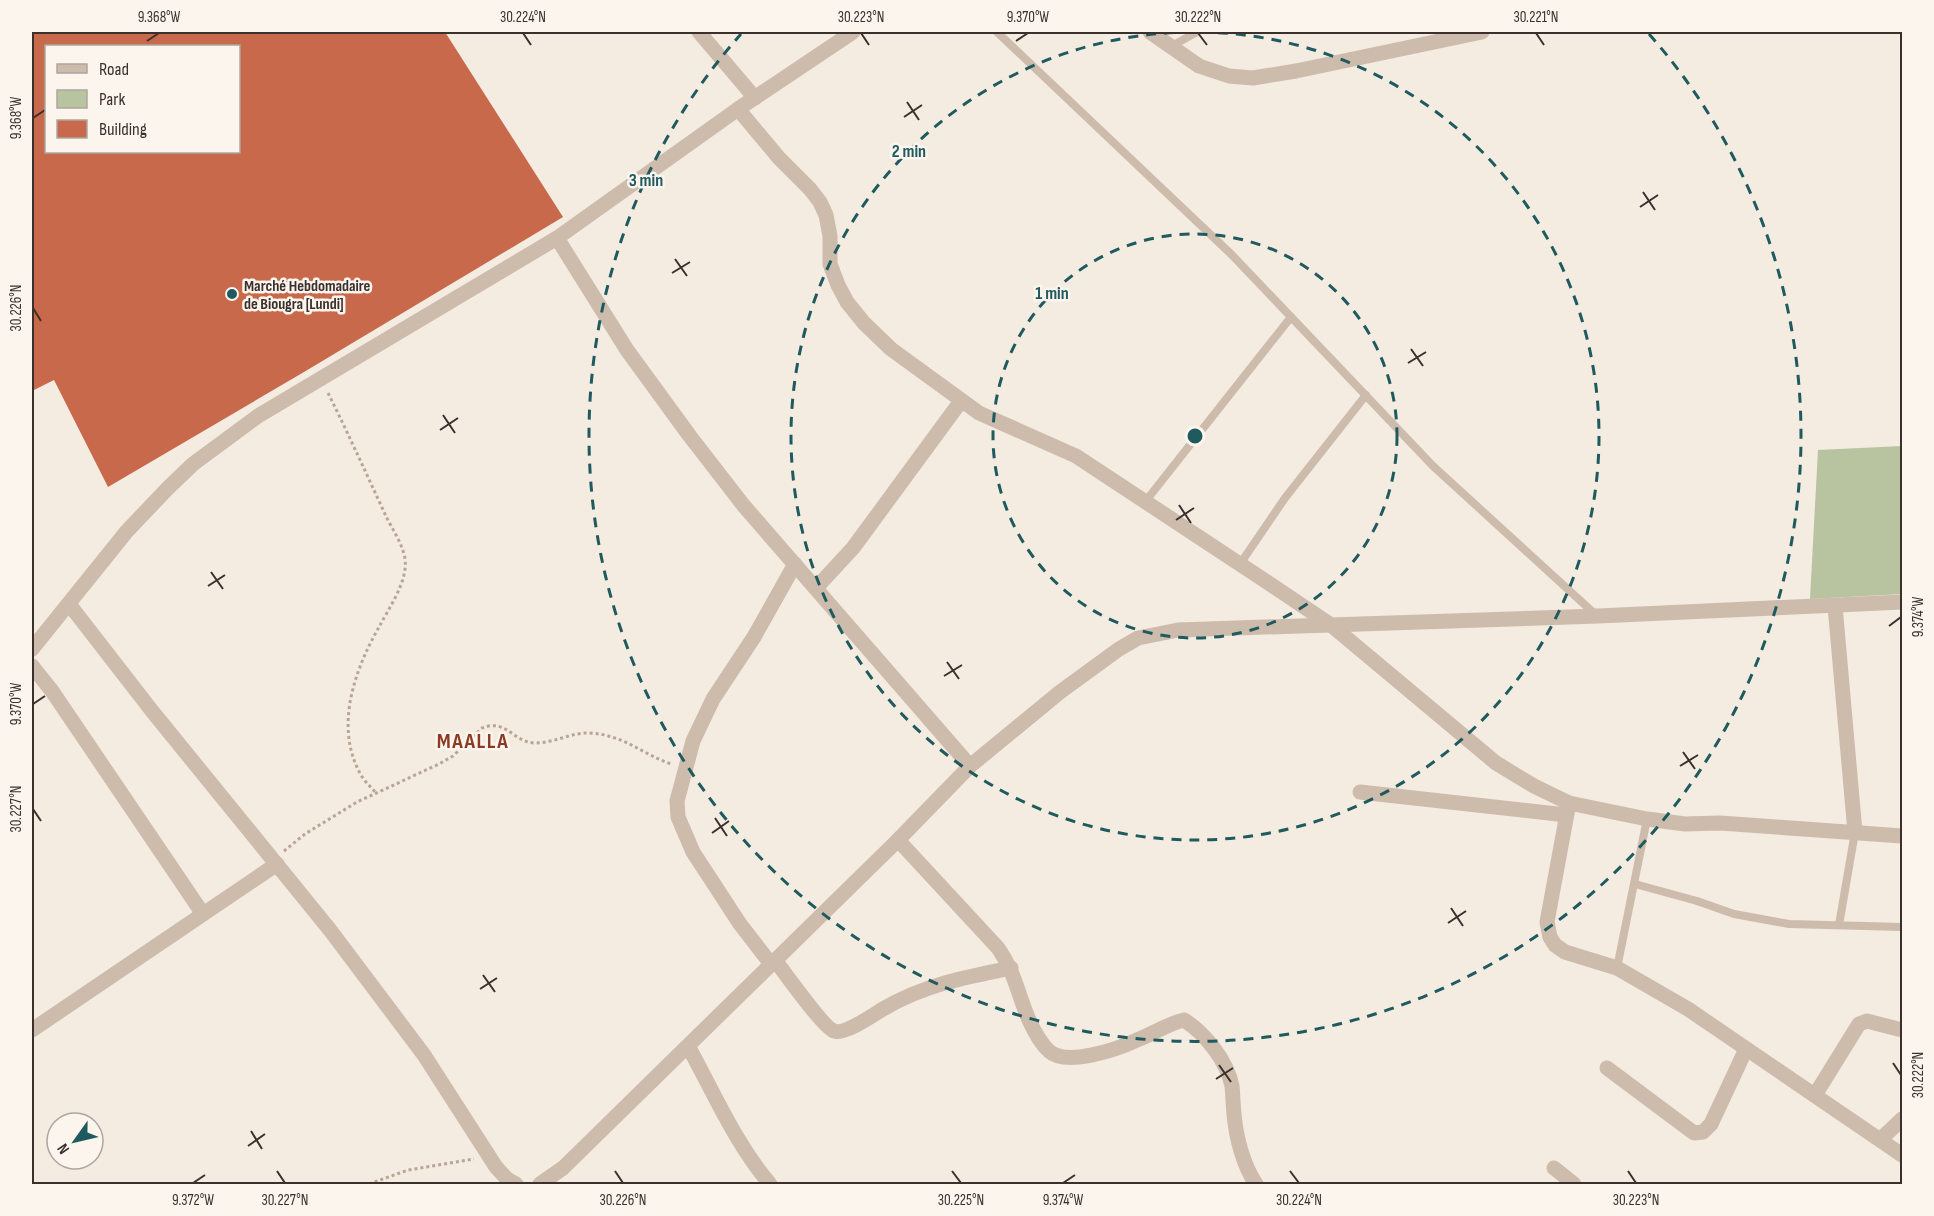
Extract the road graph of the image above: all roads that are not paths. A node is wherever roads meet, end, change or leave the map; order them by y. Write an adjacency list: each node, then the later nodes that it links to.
1 (699, 32): 8 (street)
2 (853, 32): 8 (street)
3 (997, 32): 11 (lane)
4 (1150, 32): 7 (street)
5 (1197, 32): 7 (lane)
6 (1482, 32): 7 (street)
7 (1170, 47)
8 (755, 98): 9 (street)
9 (738, 109): 10 (street); 13 (street)
10 (557, 238): 15 (street); 19 (street)
11 (1291, 317): 12 (lane); 14 (lane)
12 (1366, 395): 16 (lane); 21 (lane)
13 (961, 401): 14 (street); 17 (street)
14 (1145, 503): 16 (street)
15 (795, 564): 17 (street); 37 (street)
16 (1240, 564): 22 (street)
17 (816, 588): 25 (street)
18 (1902, 602): 20 (street)
19 (69, 604): 23 (street); 32 (street)
20 (1835, 606): 21 (street); 29 (street)
21 (1598, 616): 22 (street)
22 (1331, 625): 25 (street); 27 (street)
23 (32, 649)
24 (32, 666): 34 (street)
25 (970, 766): 31 (street)
26 (1360, 792): 27 (street)
27 (1568, 809): 28 (street); 39 (street)
28 (1647, 819): 29 (street); 33 (lane)
29 (1855, 832): 30 (street); 35 (lane)
30 (1902, 836)
31 (898, 840): 37 (street); 38 (street)
32 (275, 862): 34 (street); 50 (street)
33 (1635, 884): 35 (lane); 39 (lane)
34 (204, 914): 40 (street)
35 (1839, 925): 36 (lane)
36 (1902, 927)
37 (773, 962): 38 (street); 42 (street)
38 (1011, 968): 53 (street)
39 (1617, 968): 43 (street)
40 (32, 1030)
41 (1902, 1030): 45 (street)
42 (688, 1046): 51 (street); 52 (street)
43 (1746, 1049): 44 (street); 45 (street)
44 (1607, 1068)
45 (1815, 1095): 47 (street)
46 (1902, 1119): 47 (street)
47 (1881, 1140): 48 (street)
48 (1902, 1155)
49 (1554, 1168): 54 (street)
50 (511, 1183)
51 (540, 1185)
52 (770, 1185)
53 (1256, 1185)
54 (1574, 1185)

